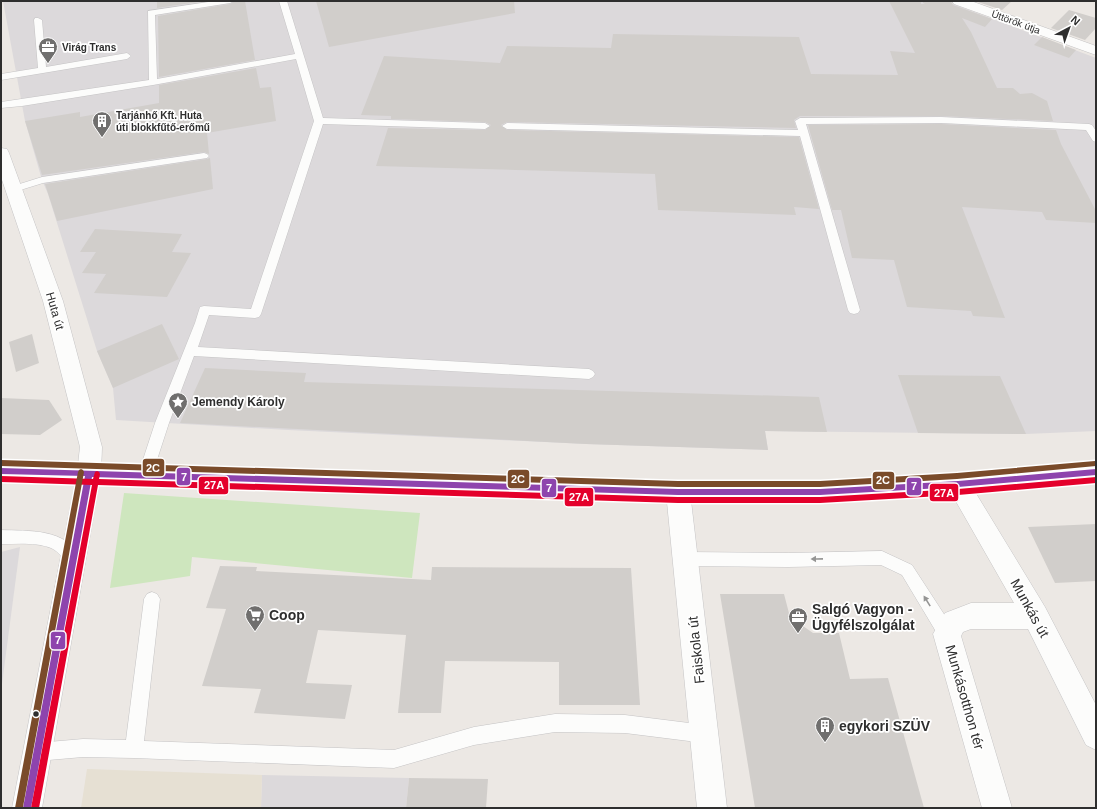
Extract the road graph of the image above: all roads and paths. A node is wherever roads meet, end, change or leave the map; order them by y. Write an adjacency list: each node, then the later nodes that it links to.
1 (230, 1): 10 (lane)
2 (283, 1): 7 (lane)
3 (959, 1): 5 (street, Úttörők útja)
4 (38, 20): 8 (lane)
5 (1096, 51)
6 (127, 56): 8 (lane)
7 (299, 56): 10 (lane); 12 (lane)
8 (42, 70): 9 (lane)
9 (1, 78)
10 (153, 82): 11 (lane)
11 (1, 105)
12 (319, 121): 13 (lane); 21 (lane)
13 (485, 126)
14 (507, 126): 15 (lane)
15 (804, 134): 16 (lane); 20 (lane)
16 (1096, 139)
17 (1, 152): 19 (street, Huta út)
18 (204, 156): 19 (lane)
19 (14, 189): 25 (street, Huta út)
20 (854, 310)
21 (190, 350): 22 (lane); 26 (lane)
22 (589, 374)
23 (1, 472): 25 (street)
24 (1096, 472): 27 (street)
25 (89, 473): 26 (street); 30 (street, Huta út)
26 (144, 475): 28 (street)
27 (958, 484): 28 (street); 33 (street, Munkás út)
28 (678, 492): 31 (street, Faiskola út)
29 (1, 537): 30 (lane)
30 (73, 558): 38 (street, Huta út)
31 (686, 559): 34 (lane, one-way to 31); 35 (street, Faiskola út)
32 (152, 599): 37 (lane)
33 (1036, 616): 34 (street, Munkásotthon tér); 36 (street, Munkás út)
34 (947, 634): 41 (street, Munkásotthon tér)
35 (705, 734): 37 (lane); 40 (street, Faiskola út)
36 (1096, 735)
37 (134, 749): 38 (lane)
38 (36, 752): 39 (street, Huta út)
39 (27, 808)
40 (712, 808)
41 (997, 808)

